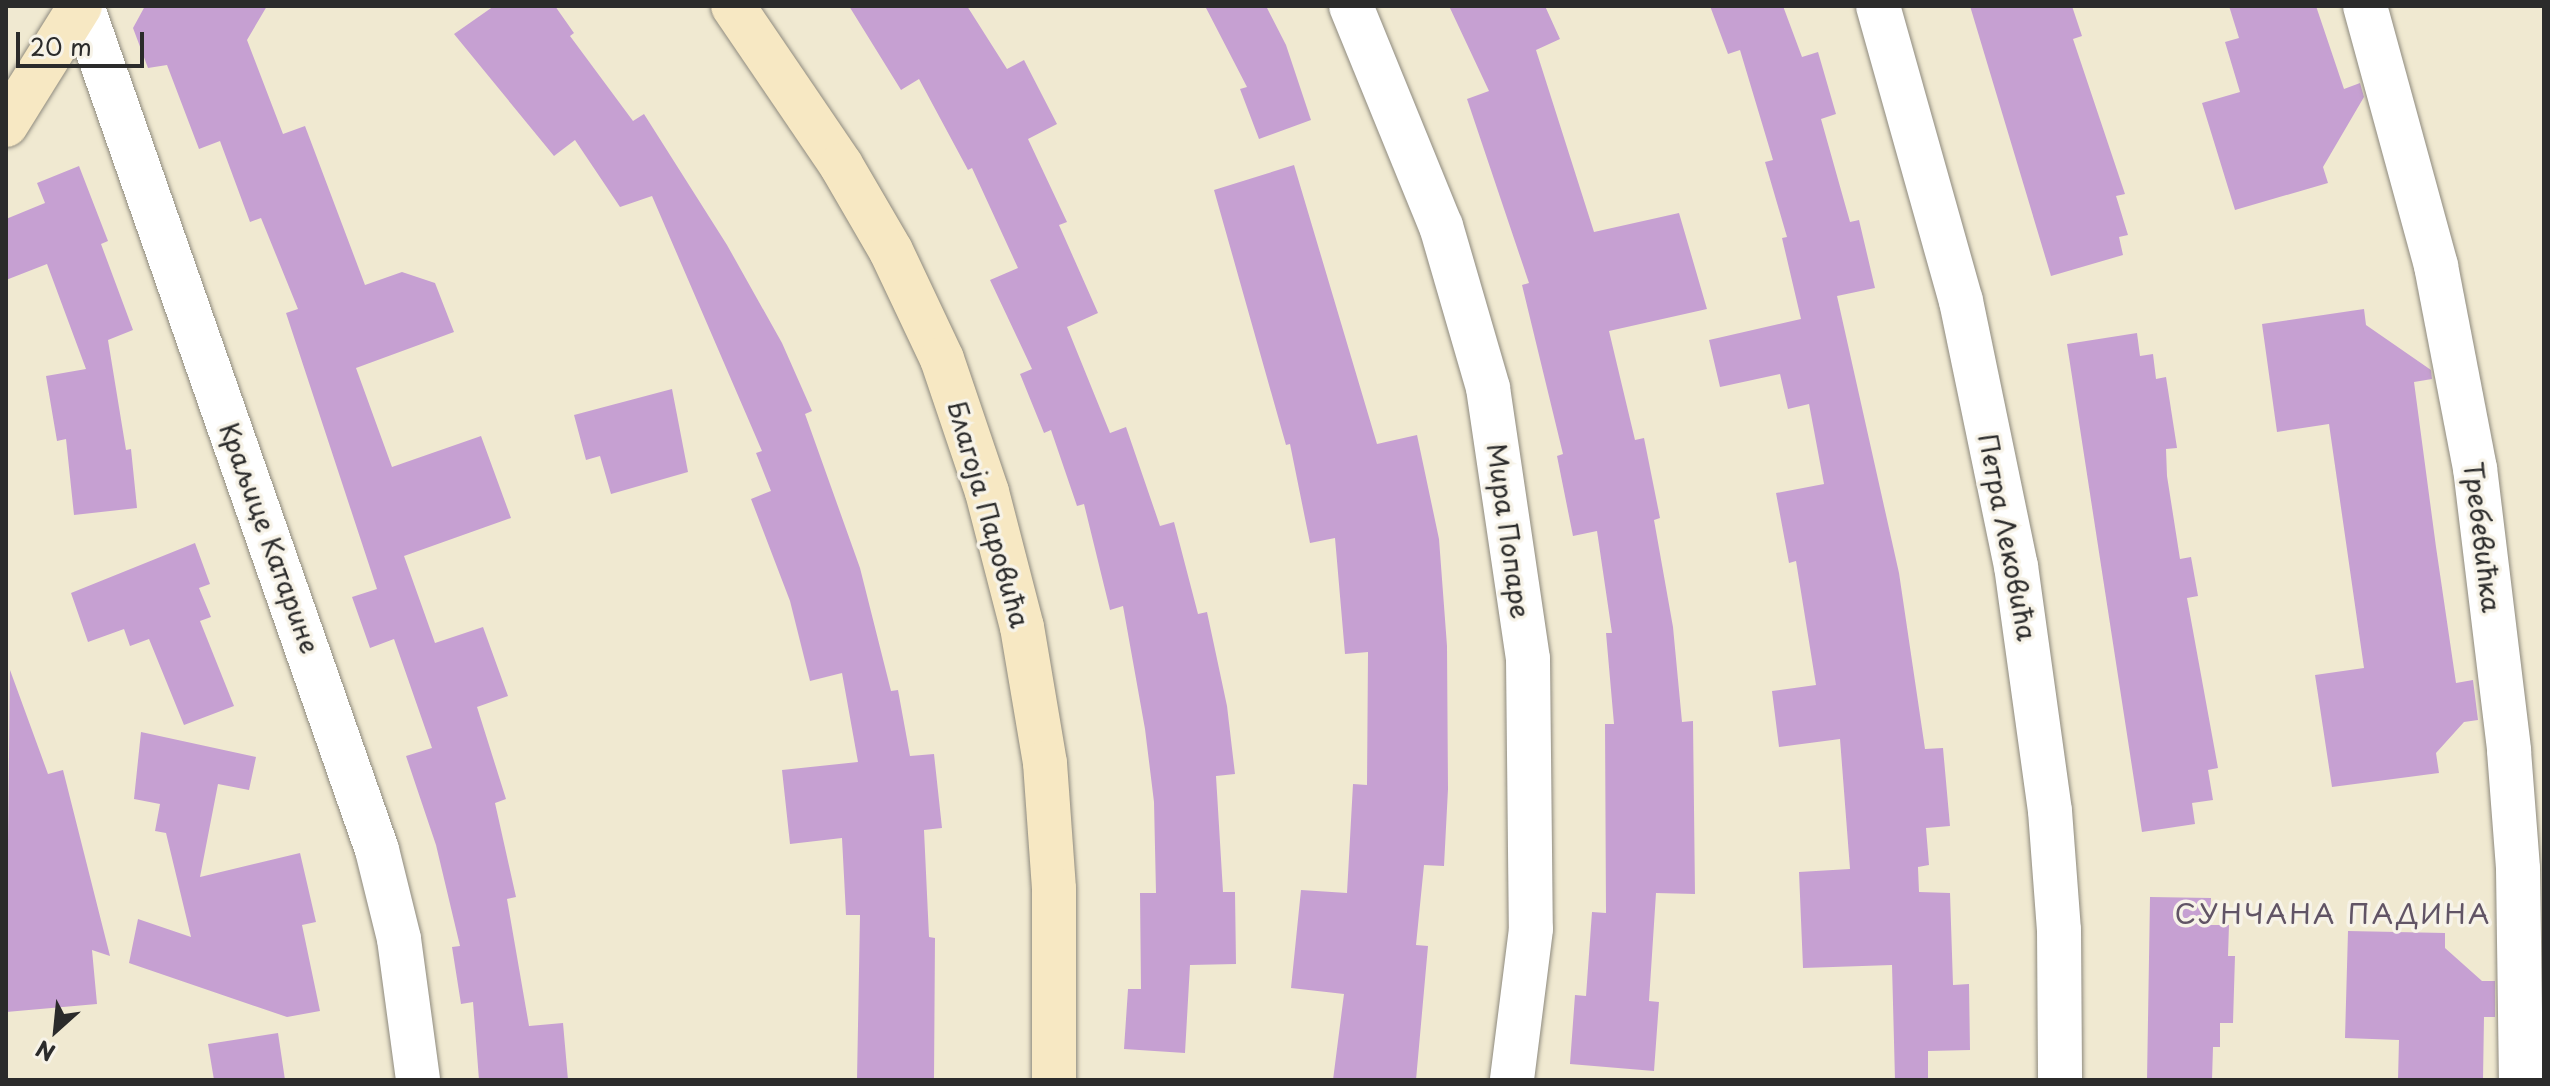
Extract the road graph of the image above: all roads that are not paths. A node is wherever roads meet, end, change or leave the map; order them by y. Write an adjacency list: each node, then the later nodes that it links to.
1 (81, 6): 6 (main road); 7 (street, Краљице Катарине)
2 (733, 6): 8 (main road, Благоја Паровића)
3 (1351, 6): 9 (street, Мира Попаре)
4 (1878, 6): 10 (street, Петра Лековића)
5 (2365, 6): 11 (street, Требевићка)
6 (6, 125)
7 (418, 1080)
8 (1054, 1080)
9 (1512, 1080)
10 (2060, 1080)
11 (2521, 1080)

